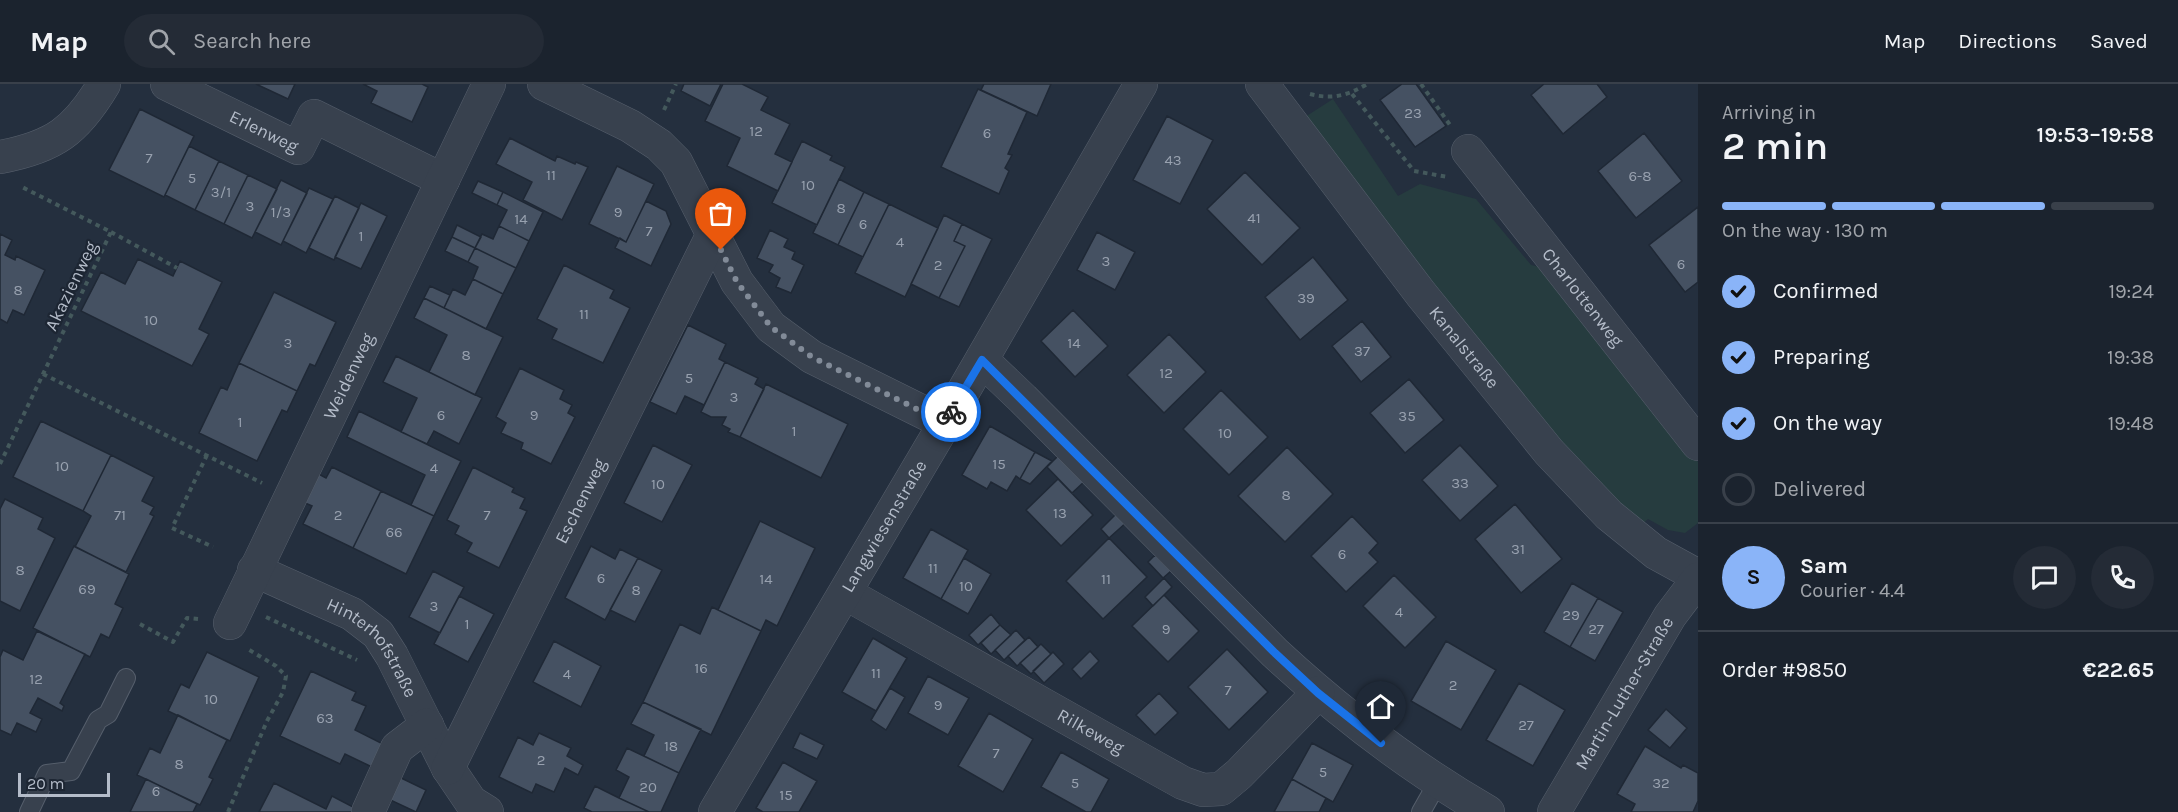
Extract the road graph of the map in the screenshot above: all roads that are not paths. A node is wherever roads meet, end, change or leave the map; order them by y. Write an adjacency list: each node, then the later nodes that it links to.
1 (104, 84): 8 (street)
2 (166, 84): 9 (street, Erlenweg)
3 (489, 84): 9 (street, Weidenweg)
4 (546, 84): 10 (street)
5 (1141, 84): 11 (street, Langwiesenstraße)
6 (1262, 84): 15 (street, Kanalstraße)
7 (1468, 151): 13 (street, Charlottenweg)
8 (5, 169)
9 (443, 180): 14 (street, Weidenweg)
10 (713, 234): 12 (street); 21 (street, Eschenweg)
11 (982, 360): 12 (street, Langwiesenstraße); 19 (street)
12 (945, 423): 16 (street, Langwiesenstraße)
13 (1698, 444)
14 (254, 570): 17 (street); 20 (street, Hinterhofstraße)
15 (1698, 577): 29 (street, Martin-Luther-Straße)
16 (845, 592): 19 (street, Rilkeweg); 26 (street, Langwiesenstraße)
17 (234, 613)
18 (126, 678): 23 (lane)
19 (1318, 693): 22 (street)
20 (427, 725): 21 (street, Hinterhofstraße); 24 (street)
21 (448, 768): 25 (street, Hinterhofstraße)
22 (1438, 782): 27 (lane); 28 (street)
23 (29, 812)
24 (368, 812)
25 (487, 812)
26 (715, 812)
27 (1421, 812)
28 (1488, 812)
29 (1554, 812)

